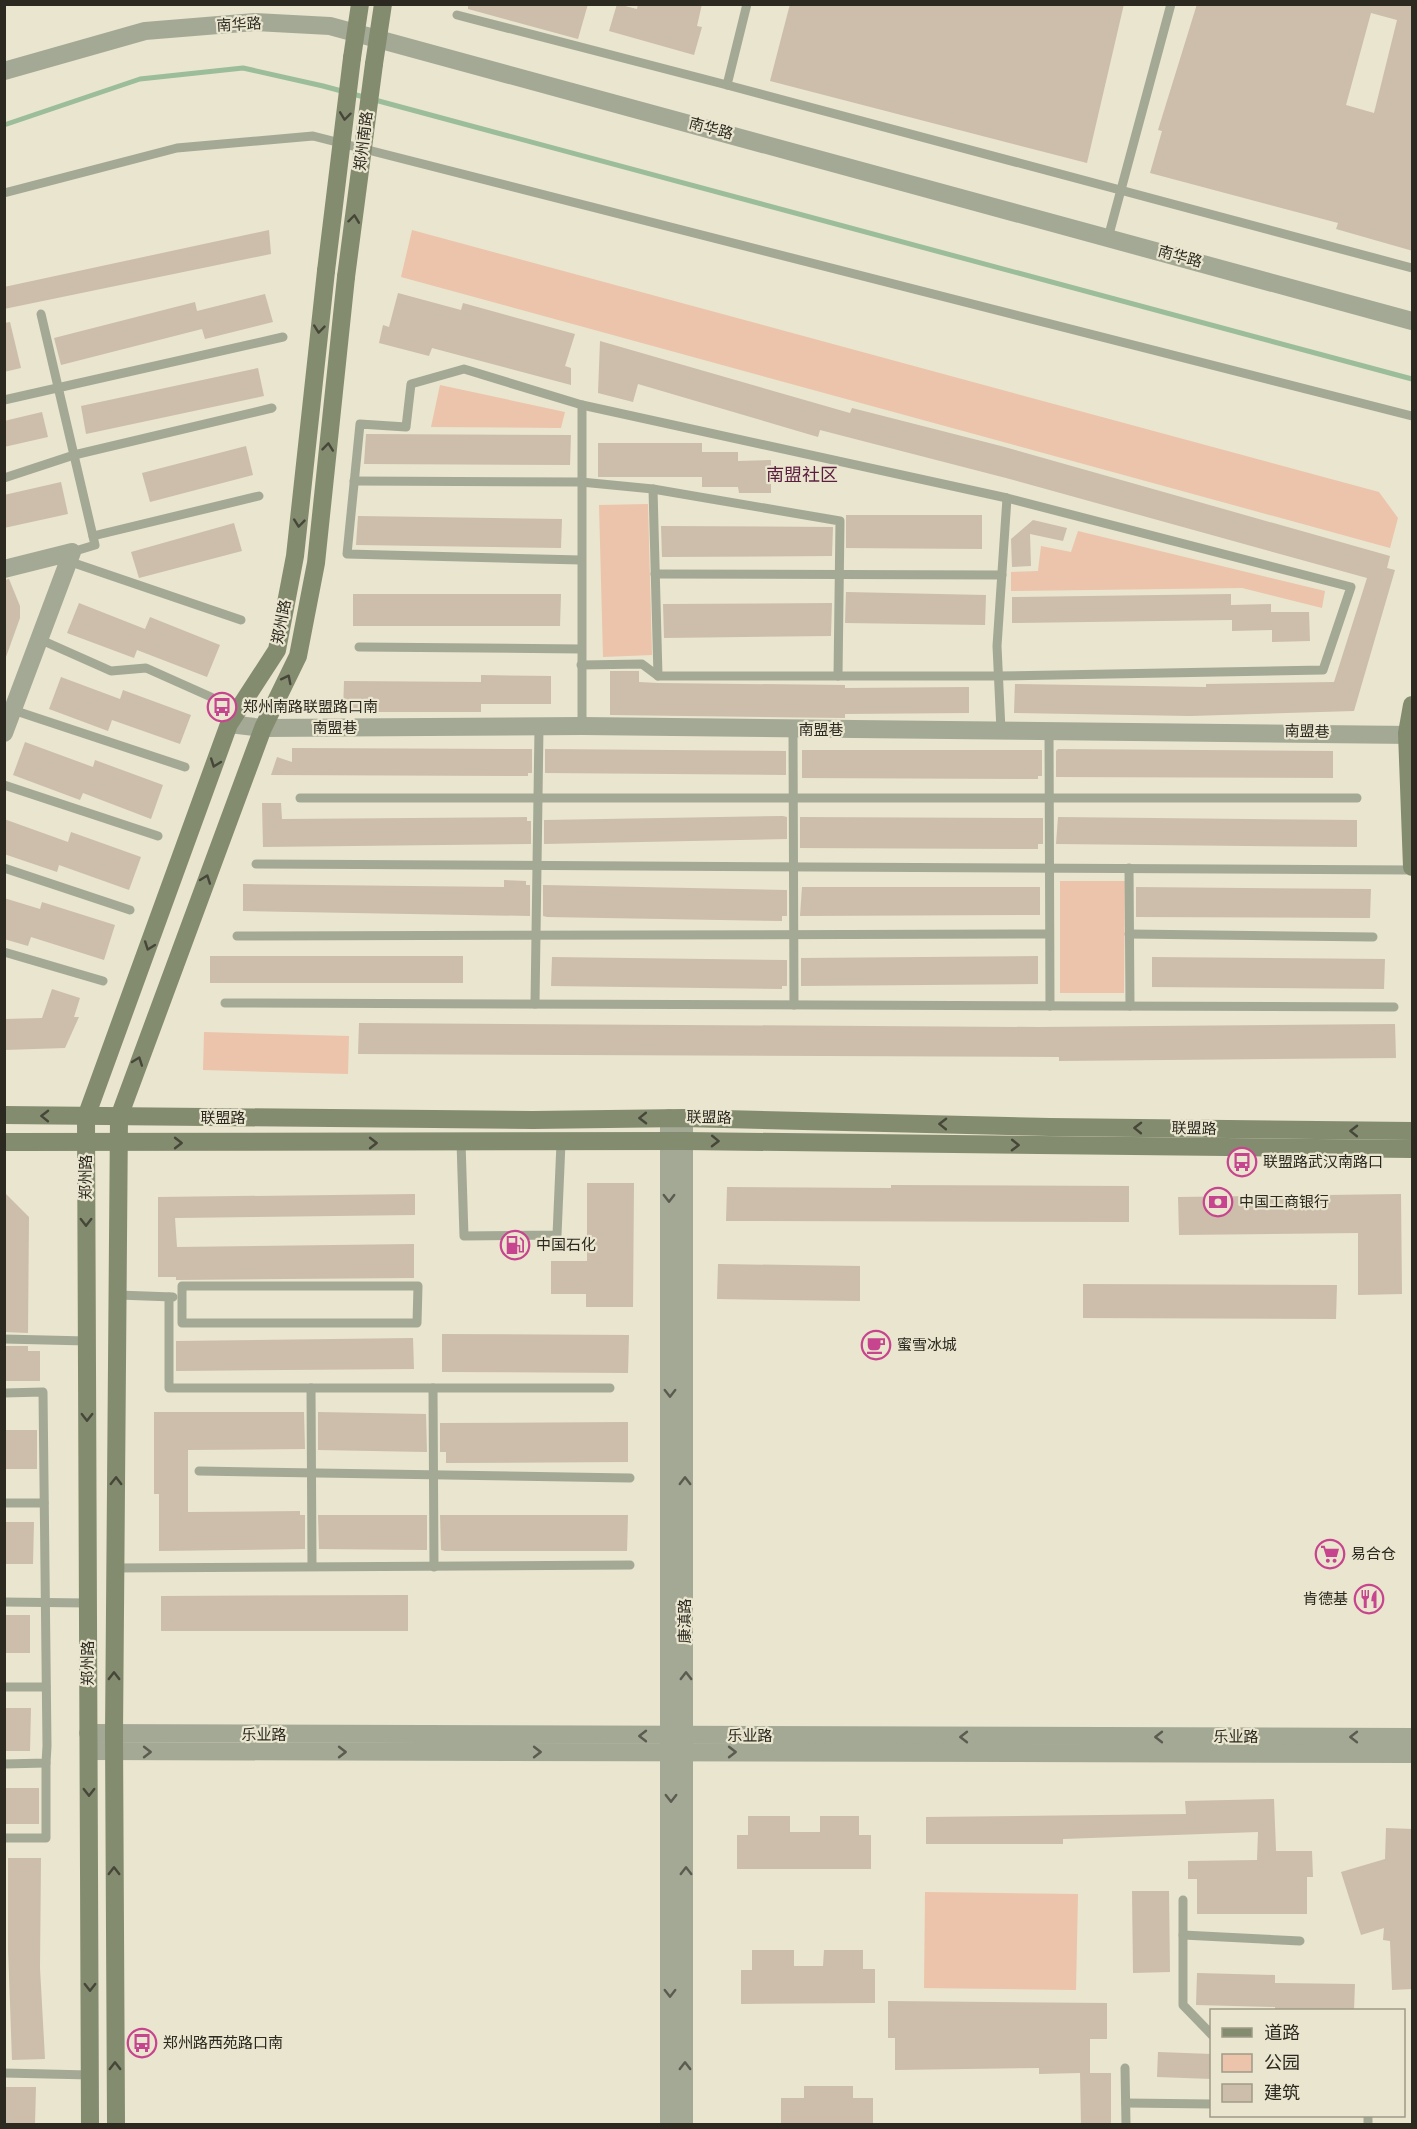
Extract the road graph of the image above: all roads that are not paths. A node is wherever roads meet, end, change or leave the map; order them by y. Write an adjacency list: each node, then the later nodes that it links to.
1 (360, 4): 6 (street, 郑州南路)
2 (383, 4): 7 (street, 郑州南路)
3 (747, 4): 9 (lane)
4 (1171, 4): 10 (lane)
5 (457, 15): 9 (lane)
6 (357, 33): 7 (street, 南华路); 8 (street, 南华路); 14 (street, 郑州南路, one-way to 14, bridge)
7 (379, 39): 12 (street, 南华路); 15 (street, 郑州南路, one-way to 7, bridge)
8 (4, 71)
9 (727, 85): 10 (lane)
10 (1121, 190): 12 (lane); 13 (lane)
11 (4, 193): 23 (lane)
12 (1108, 238): 17 (street, 南华路)
13 (1413, 268)
14 (326, 271): 49 (street, 郑州路, one-way to 49)
15 (346, 278): 51 (street, 郑州路, one-way to 15)
16 (41, 314): 19 (lane)
17 (1413, 321)
18 (283, 337): 19 (lane)
19 (58, 388): 20 (lane); 24 (lane)
20 (4, 400)
21 (582, 405): 26 (lane); 27 (lane); 30 (lane)
22 (272, 408): 24 (lane)
23 (1413, 416)
24 (74, 454): 25 (lane); 31 (lane)
25 (4, 478)
26 (354, 482): 27 (lane); 33 (lane)
27 (581, 482): 28 (lane); 33 (lane)
28 (653, 489): 35 (lane); 36 (lane)
29 (259, 496): 31 (lane)
30 (1007, 498): 37 (lane); 45 (lane)
31 (93, 536): 32 (lane)
32 (70, 556): 34 (street); 38 (lane); 39 (street)
33 (581, 560): 41 (lane)
34 (4, 569)
35 (655, 574): 36 (lane); 43 (lane)
36 (839, 575): 37 (lane); 44 (lane)
37 (1002, 575): 45 (lane)
38 (241, 620)
39 (39, 639): 46 (lane); 48 (street)
40 (359, 647): 41 (lane)
41 (581, 649): 42 (lane)
42 (581, 665): 43 (lane); 50 (lane)
43 (658, 676): 44 (lane)
44 (838, 676): 45 (lane)
45 (998, 676): 54 (lane)
46 (211, 697)
47 (1413, 705): 57 (street)
48 (13, 711): 56 (street); 58 (lane)
49 (229, 724): 51 (street, 南盟巷); 89 (street, 郑州路, one-way to 89)
50 (582, 726): 52 (street, 南盟巷); 53 (street, 南盟巷)
51 (262, 728): 52 (street, 南盟巷); 90 (street, 郑州路, one-way to 51)
52 (539, 728): 61 (lane)
53 (793, 730): 54 (street, 南盟巷); 62 (lane)
54 (1001, 730): 55 (street, 南盟巷)
55 (1049, 730): 57 (street, 南盟巷); 63 (lane)
56 (4, 733)
57 (1410, 734): 72 (street)
58 (185, 766)
59 (4, 785): 65 (lane)
60 (300, 798): 61 (lane)
61 (539, 798): 62 (lane); 67 (lane)
62 (792, 798): 63 (lane); 68 (lane)
63 (1048, 798): 64 (lane); 70 (lane)
64 (1357, 798)
65 (158, 836)
66 (256, 864): 67 (lane)
67 (538, 865): 68 (lane); 76 (lane)
68 (793, 867): 70 (lane); 77 (lane)
69 (4, 868): 73 (lane)
70 (1049, 868): 71 (lane); 74 (lane)
71 (1129, 868): 72 (lane); 75 (lane)
72 (1413, 869)
73 (130, 910)
74 (1049, 934): 77 (lane); 85 (lane)
75 (1129, 934): 79 (lane); 86 (lane)
76 (537, 935): 77 (lane); 78 (lane); 83 (lane)
77 (794, 935): 84 (lane)
78 (237, 936)
79 (1373, 937)
80 (4, 951): 81 (lane)
81 (103, 981)
82 (225, 1003): 83 (lane)
83 (535, 1004): 84 (lane)
84 (794, 1005): 85 (lane)
85 (1050, 1006): 86 (lane)
86 (1131, 1006): 87 (lane)
87 (1394, 1007)
88 (4, 1115): 89 (street, 联盟路, one-way to 88)
89 (86, 1116): 90 (street, 联盟路); 96 (street, 郑州路)
90 (119, 1117): 91 (street, 联盟路, one-way to 90); 97 (street, 郑州路)
91 (676, 1118): 92 (street, 联盟路, one-way to 91); 93 (street, 康滇路)
92 (1413, 1131)
93 (676, 1141): 98 (street, 联盟路); 99 (street, 联盟路, one-way to 99); 127 (street, 康滇路)
94 (4, 1142): 96 (street, 联盟路)
95 (461, 1142): 97 (street, 联盟路, one-way to 95); 98 (street, 联盟路); 98 (lane)
96 (86, 1143): 97 (street, 联盟路); 104 (street, 郑州路, one-way to 104)
97 (120, 1143): 100 (street, 郑州路)
98 (561, 1143)
99 (1413, 1149)
100 (118, 1295): 101 (lane); 118 (street, 郑州路, one-way to 100)
101 (169, 1297): 102 (lane); 105 (lane)
102 (182, 1298): 102 (lane)
103 (4, 1339): 104 (lane)
104 (87, 1341): 121 (street, 郑州路, one-way to 121)
105 (311, 1388): 106 (lane); 110 (lane)
106 (433, 1388): 107 (lane); 111 (lane)
107 (610, 1388)
108 (4, 1393): 114 (lane)
109 (199, 1471): 110 (lane)
110 (312, 1473): 111 (lane); 116 (lane)
111 (434, 1475): 112 (lane); 117 (lane)
112 (630, 1478)
113 (4, 1503): 114 (lane)
114 (44, 1503): 119 (lane)
115 (630, 1565): 117 (lane)
116 (312, 1566): 117 (lane); 118 (lane)
117 (434, 1567)
118 (115, 1568): 126 (street, 郑州路, one-way to 118)
119 (45, 1601): 120 (lane); 121 (lane); 123 (lane)
120 (4, 1602)
121 (87, 1603): 125 (street, 郑州路)
122 (4, 1687): 123 (lane)
123 (46, 1687): 129 (lane)
124 (1413, 1737): 127 (street, 乐业路, one-way to 127)
125 (88, 1742): 126 (street, 乐业路); 138 (street, 郑州路, one-way to 138)
126 (114, 1743): 127 (street, 乐业路); 142 (street, 郑州路, one-way to 126)
127 (678, 1744): 128 (street, 乐业路, one-way to 128); 143 (street, 康滇路, one-way to 143); 144 (street, 康滇路, one-way to 127)
128 (1413, 1754)
129 (46, 1763): 130 (lane); 131 (lane)
130 (4, 1764)
131 (4, 1838)
132 (1183, 1900): 133 (lane)
133 (1183, 1935): 134 (lane); 135 (lane)
134 (1300, 1941)
135 (1210, 2033)
136 (1125, 2068): 139 (lane)
137 (4, 2073): 138 (lane)
138 (90, 2075): 141 (street, 郑州路)
139 (1126, 2103): 140 (lane); 145 (lane)
140 (1210, 2104)
141 (90, 2124)
142 (116, 2124)
143 (669, 2124)
144 (684, 2124)
145 (1126, 2124)

